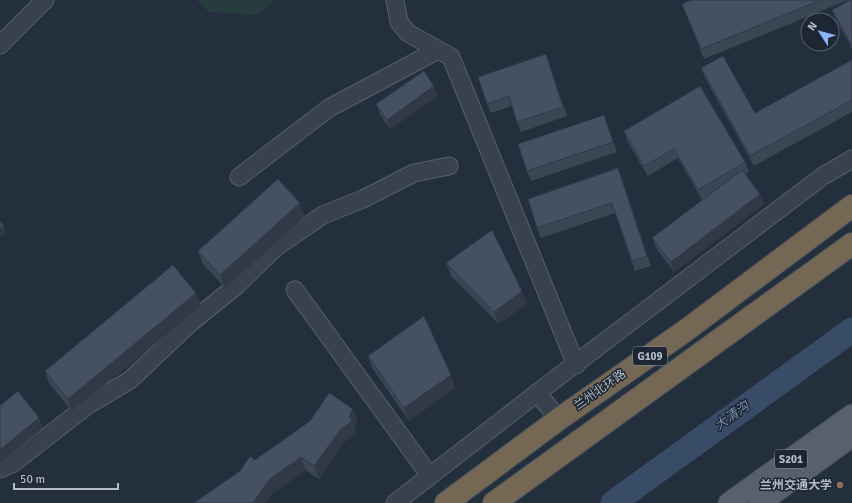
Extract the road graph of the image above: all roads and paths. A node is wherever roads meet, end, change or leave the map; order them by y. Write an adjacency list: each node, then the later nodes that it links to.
1 (45, 0): 3 (street)
2 (394, 0): 4 (street)
3 (0, 45)
4 (438, 50): 7 (street); 11 (street)
5 (852, 159): 11 (street)
6 (449, 166): 16 (street)
7 (240, 177)
8 (852, 206): 14 (highway, 兰州北环路 / G109)
9 (852, 244): 20 (highway, G109)
10 (295, 290): 17 (street)
11 (576, 364): 12 (street)
12 (537, 392): 14 (street); 17 (street)
13 (852, 415): 21 (main road, S201)
14 (559, 419): 19 (highway, 兰州北环路 / G109)
15 (852, 436): 22 (main road, S201)
16 (0, 469)
17 (430, 476): 18 (street)
18 (395, 503)
19 (446, 503)
20 (494, 503)
21 (729, 503)
22 (760, 503)

